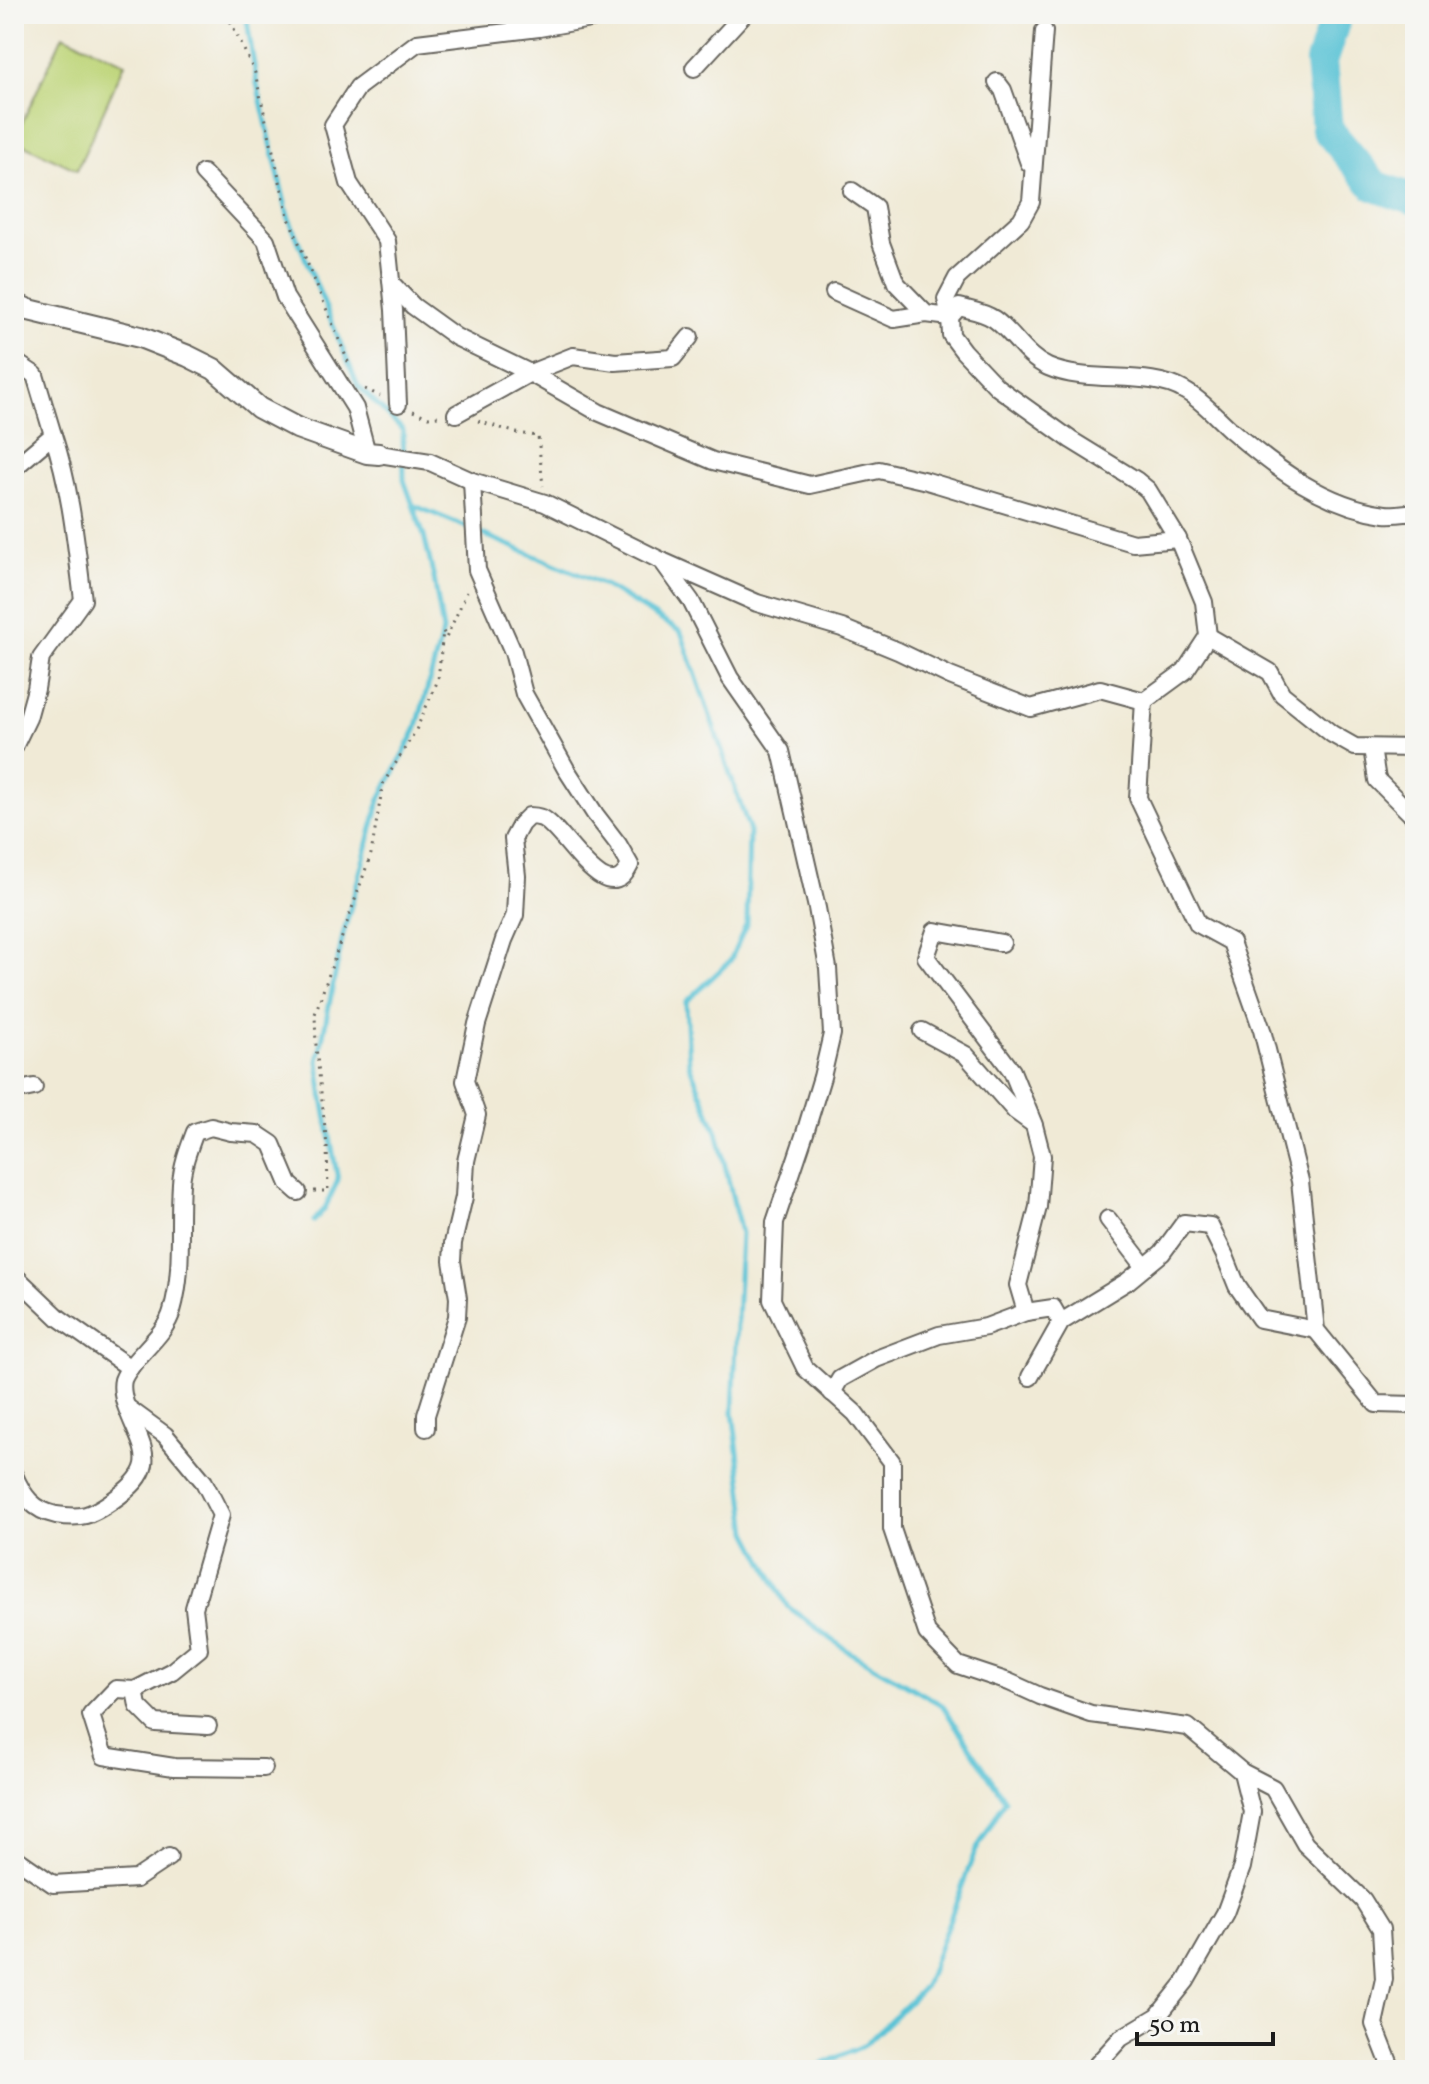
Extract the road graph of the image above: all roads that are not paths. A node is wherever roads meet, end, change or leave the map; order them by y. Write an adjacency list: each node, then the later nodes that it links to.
1 (619, 14): 9 (street)
2 (744, 14): 4 (street)
3 (1044, 31): 6 (street)
4 (694, 68)
5 (997, 82): 6 (street)
6 (1033, 172): 13 (street)
7 (203, 173): 20 (street)
8 (852, 191): 12 (street)
9 (392, 284): 16 (street); 17 (street)
10 (834, 292): 12 (street)
11 (14, 303): 20 (street)
12 (926, 314): 13 (street)
13 (950, 317): 23 (street); 24 (street)
14 (690, 337): 16 (street)
15 (14, 361): 19 (street)
16 (530, 373): 18 (street); 24 (street)
17 (398, 404)
18 (456, 414)
19 (53, 435): 21 (street); 28 (street)
20 (373, 453): 22 (street)
21 (14, 468)
22 (472, 481): 25 (street); 49 (street)
23 (1415, 512)
24 (1178, 539): 26 (street)
25 (662, 561): 27 (street); 46 (street)
26 (1208, 636): 27 (street); 29 (street)
27 (1144, 701): 43 (street)
28 (14, 747)
29 (1372, 748): 30 (street); 31 (street)
30 (1415, 748)
31 (1415, 818)
32 (1002, 943): 36 (street)
33 (922, 1031): 36 (street)
34 (34, 1087): 35 (street)
35 (14, 1091)
36 (1034, 1125): 41 (street)
37 (298, 1192): 44 (street)
38 (1108, 1219): 39 (street)
39 (1145, 1267): 42 (street); 43 (street)
40 (14, 1275): 44 (street)
41 (1026, 1312): 42 (street); 46 (street)
42 (1061, 1322): 45 (street)
43 (1316, 1330): 47 (street)
44 (130, 1368): 48 (street)
45 (1030, 1377)
46 (832, 1393): 54 (street)
47 (1415, 1405)
48 (126, 1406): 50 (street); 51 (street)
49 (426, 1428)
50 (14, 1475)
51 (135, 1690): 52 (street); 53 (street)
52 (208, 1726)
53 (264, 1768)
54 (1242, 1772): 57 (street); 58 (street)
55 (14, 1857): 56 (street)
56 (169, 1857)
57 (1092, 2070)
58 (1392, 2070)

